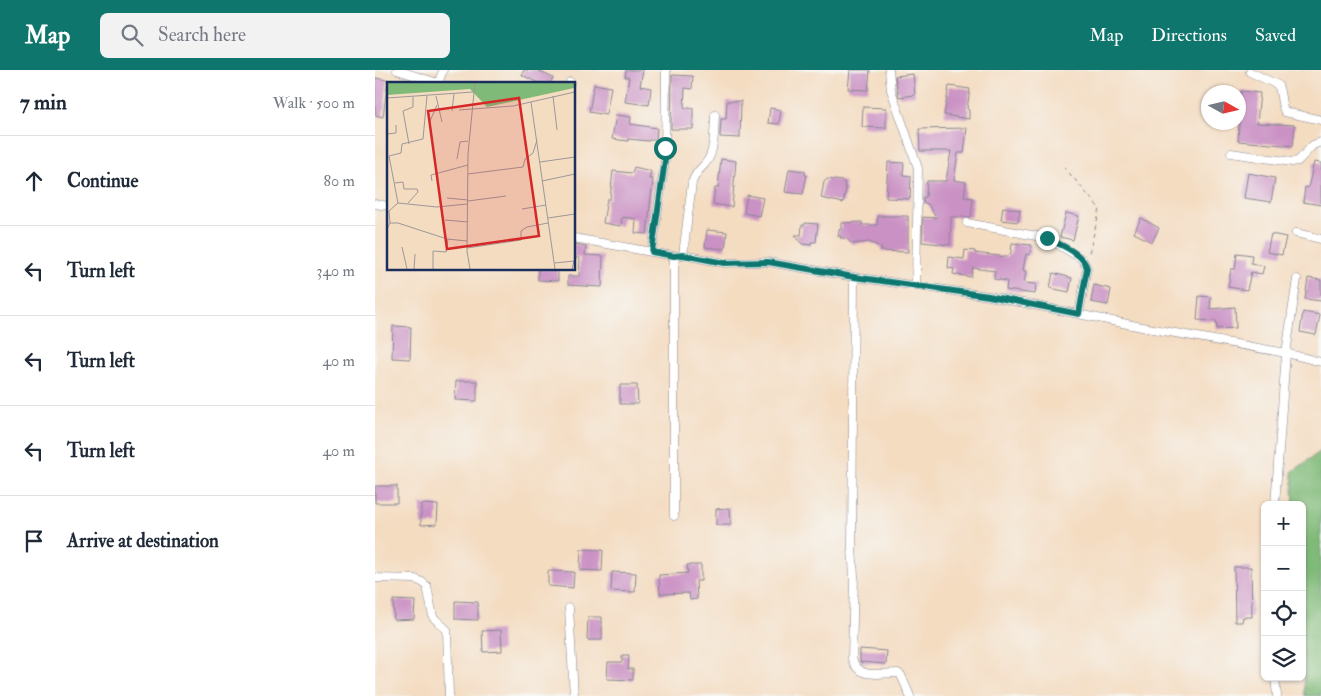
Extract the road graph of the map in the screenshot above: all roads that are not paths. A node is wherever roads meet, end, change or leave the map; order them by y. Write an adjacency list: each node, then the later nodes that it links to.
1 (397, 70): 6 (street)
2 (443, 70): 7 (street)
3 (665, 70): 16 (street)
4 (889, 70): 21 (street)
5 (1250, 72): 9 (street)
6 (435, 82)
7 (438, 82)
8 (715, 115): 17 (street)
9 (1321, 120)
10 (1321, 142): 11 (street)
11 (1231, 153)
12 (967, 223): 22 (street)
13 (1296, 233): 15 (street)
14 (575, 238): 16 (street)
15 (1321, 240)
16 (652, 252): 18 (street)
17 (683, 255): 18 (street); 19 (street)
18 (674, 256): 26 (street)
19 (854, 277): 21 (street); 32 (street)
20 (1297, 279): 23 (street)
21 (916, 285): 22 (street)
22 (1079, 314): 23 (street)
23 (1286, 353): 24 (street); 25 (street)
24 (1321, 362)
25 (1275, 501)
26 (674, 516)
27 (375, 578): 30 (street)
28 (569, 608): 31 (street)
29 (1275, 681): 33 (street)
30 (449, 696)
31 (574, 696)
32 (910, 696)
33 (1277, 696)

